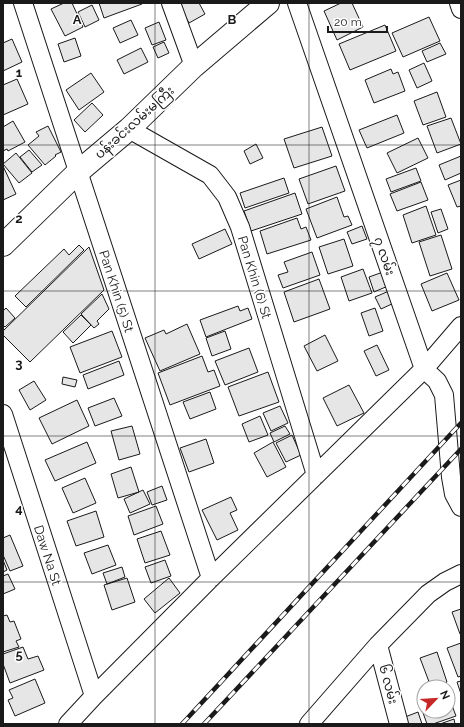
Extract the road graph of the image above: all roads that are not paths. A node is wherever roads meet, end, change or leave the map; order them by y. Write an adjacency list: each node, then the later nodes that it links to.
1 (23, 3): 9 (street, Pan Khin (5) St)
2 (171, 3): 7 (street)
3 (268, 3): 7 (main road, ပန်းခင်းလမ်းမကြီး)
4 (297, 3): 12 (street, ၇ လမ်း)
5 (459, 3): 6 (street)
6 (461, 9)
7 (194, 66): 8 (main road, ပန်းခင်းလမ်းမကြီး)
8 (129, 129): 9 (main road, ပန်းခင်းလမ်းမကြီး); 14 (street, Pan Khin (6) St)
9 (78, 172): 10 (main road, ပန်းခင်းလမ်းမကြီး); 17 (street, Pan Khin (5) St)
10 (3, 245)
11 (461, 326): 12 (street)
12 (424, 369): 14 (street); 15 (street, ၇ လမ်း)
13 (3, 414): 19 (street, Daw Na St)
14 (316, 475): 17 (street)
15 (461, 507)
16 (461, 574): 18 (street)
17 (211, 578): 19 (street)
18 (378, 645): 21 (street); 22 (street, ၆ လမ်း)
19 (94, 696): 20 (street)
20 (68, 724)
21 (309, 724)
22 (399, 724)

